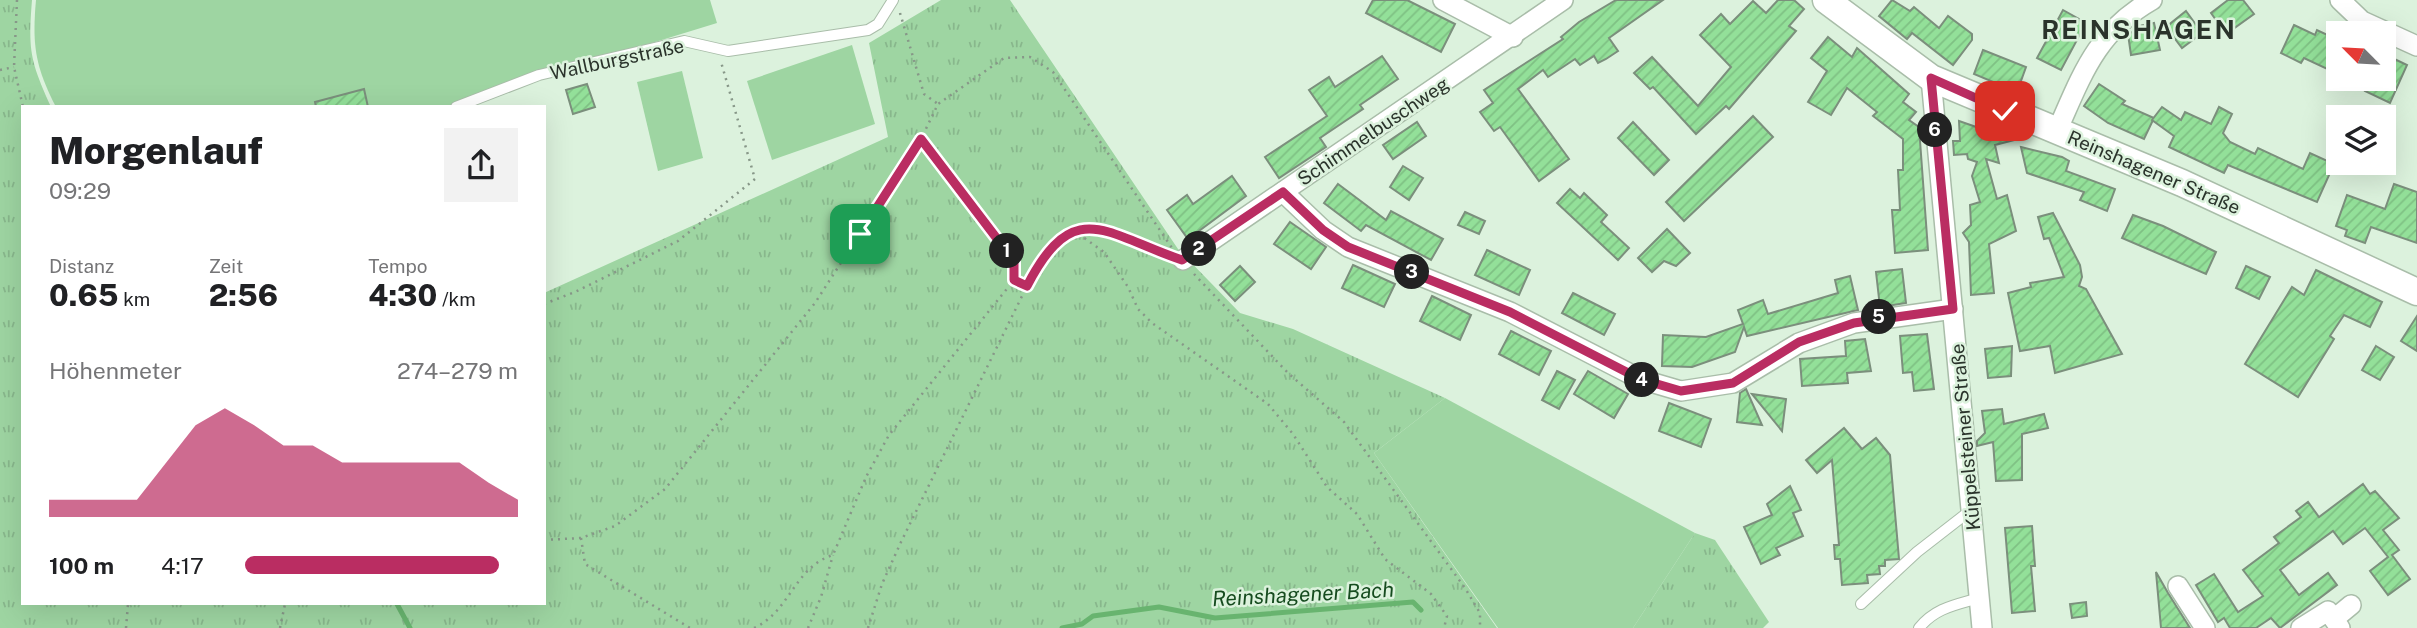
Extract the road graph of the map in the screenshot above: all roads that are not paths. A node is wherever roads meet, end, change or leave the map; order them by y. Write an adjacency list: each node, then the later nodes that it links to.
1 (893, 0): 10 (lane, Wallburgstraße)
2 (1443, 0): 7 (street)
3 (1563, 0): 7 (street, Schimmelbuschweg)
4 (1826, 0): 9 (main road, Reinshagener Straße)
5 (2152, 0): 11 (street)
6 (2340, 0): 8 (street)
7 (1513, 37): 12 (street, Schimmelbuschweg)
8 (2417, 46)
9 (1931, 78): 11 (main road, Reinshagener Straße); 15 (street, Küppelsteiner Straße)
10 (461, 105)
11 (2057, 131): 14 (main road, Reinshagener Straße)
12 (1283, 192): 13 (street, Schimmelbuschweg); 15 (street)
13 (1182, 260)
14 (2417, 292)
15 (1953, 309): 16 (street, Küppelsteiner Straße)
16 (1972, 509): 18 (street, Küppelsteiner Straße); 19 (lane)
17 (2178, 586): 24 (street)
18 (1979, 598): 22 (lane); 23 (street, Küppelsteiner Straße)
19 (1861, 604)
20 (2351, 605): 21 (street)
21 (2337, 624): 25 (street)
22 (1919, 628)
23 (1982, 628)
24 (2205, 628)
25 (2301, 628)

